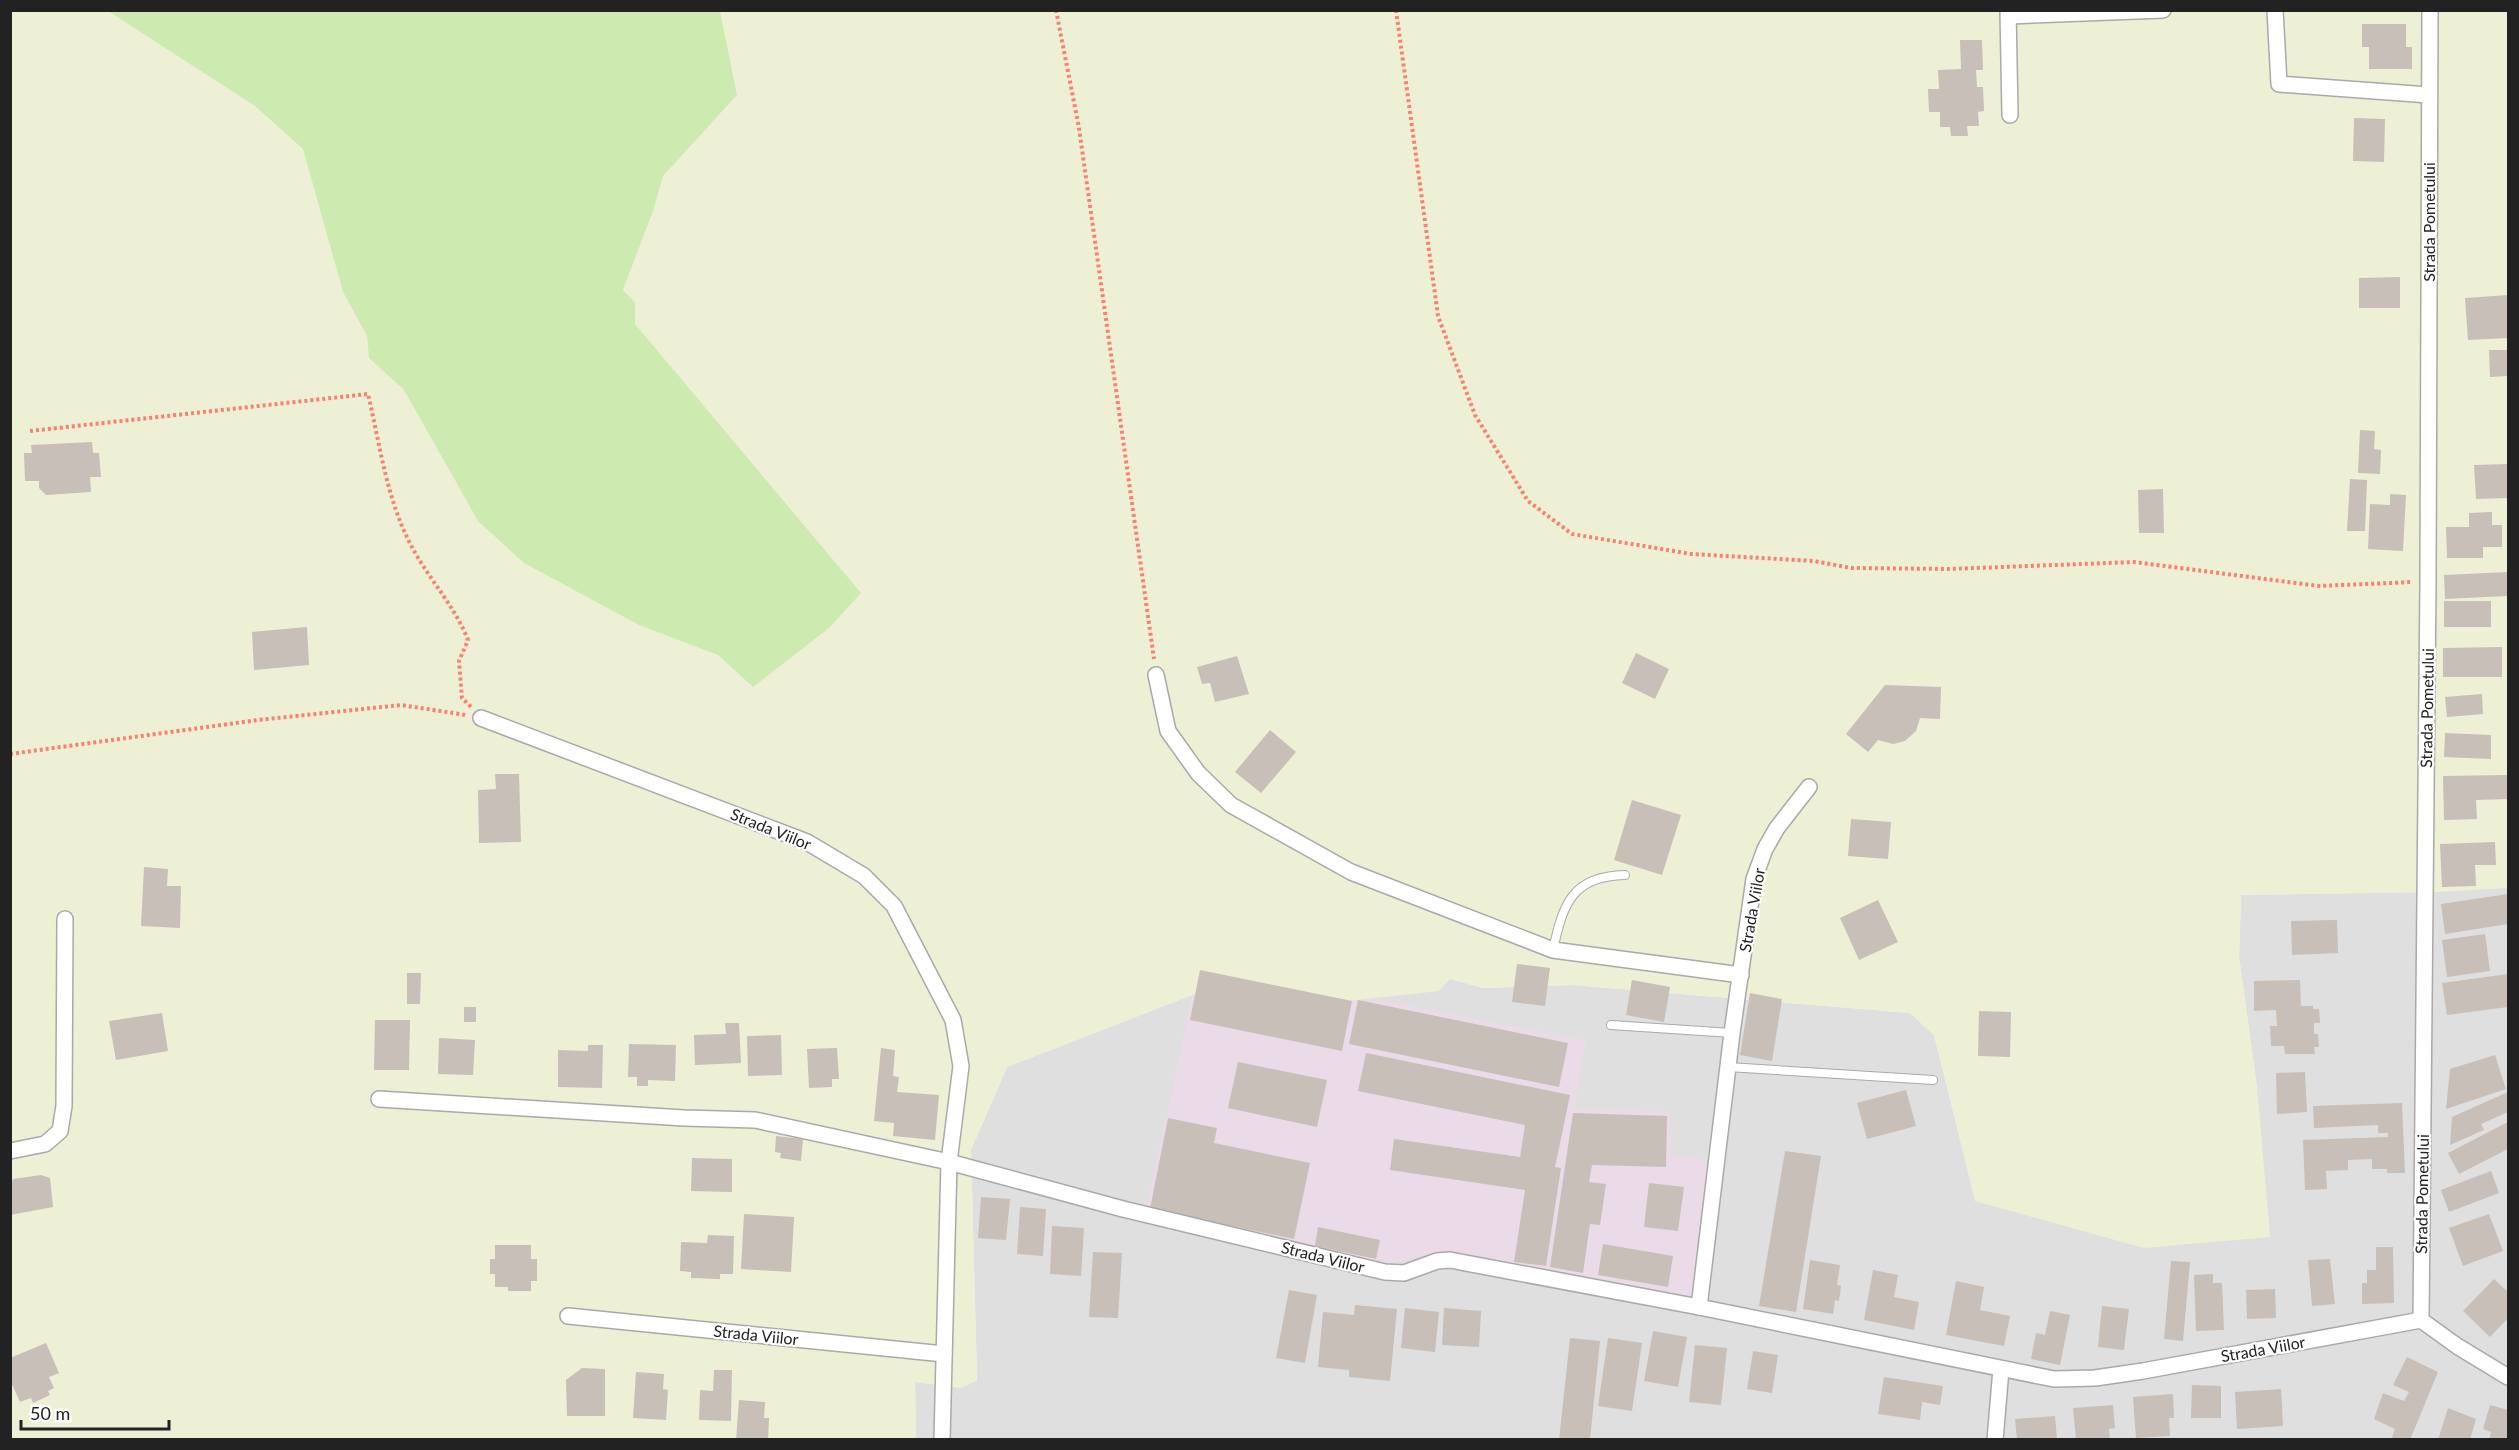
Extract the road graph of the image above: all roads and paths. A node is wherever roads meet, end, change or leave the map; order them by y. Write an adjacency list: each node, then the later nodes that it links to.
1 (1056, 10): 11 (path)
2 (1396, 10): 10 (path)
3 (2163, 10): 6 (street)
4 (2275, 10): 7 (street)
5 (2430, 10): 7 (street, Strada Pometului)
6 (2009, 13): 8 (street)
7 (2429, 95): 10 (street, Strada Pometului)
8 (2010, 115)
9 (30, 431): 12 (path)
10 (2428, 581): 28 (street, Strada Pometului)
11 (1156, 675): 17 (street, Strada Viilor)
12 (481, 718): 13 (path); 25 (street, Strada Viilor)
13 (10, 754)
14 (1809, 787): 18 (street, Strada Viilor)
15 (1625, 875): 17 (lane)
16 (65, 919): 24 (street)
17 (1553, 950): 18 (street, Strada Viilor)
18 (1741, 975): 20 (street, Strada Viilor)
19 (1611, 1025): 20 (lane)
20 (1732, 1033): 21 (street, Strada Viilor)
21 (1728, 1066): 22 (lane); 26 (street, Strada Viilor)
22 (1933, 1080)
23 (379, 1099): 25 (street, Strada Viilor)
24 (10, 1151)
25 (950, 1162): 26 (street, Strada Viilor); 29 (street, Strada Viilor)
26 (1699, 1307): 30 (street, Strada Viilor)
27 (568, 1316): 29 (street, Strada Viilor)
28 (2421, 1320): 30 (street, Strada Viilor); 31 (street)
29 (944, 1354): 32 (street, Strada Viilor)
30 (2001, 1369): 33 (street)
31 (2508, 1377)
32 (942, 1440)
33 (1995, 1440)

